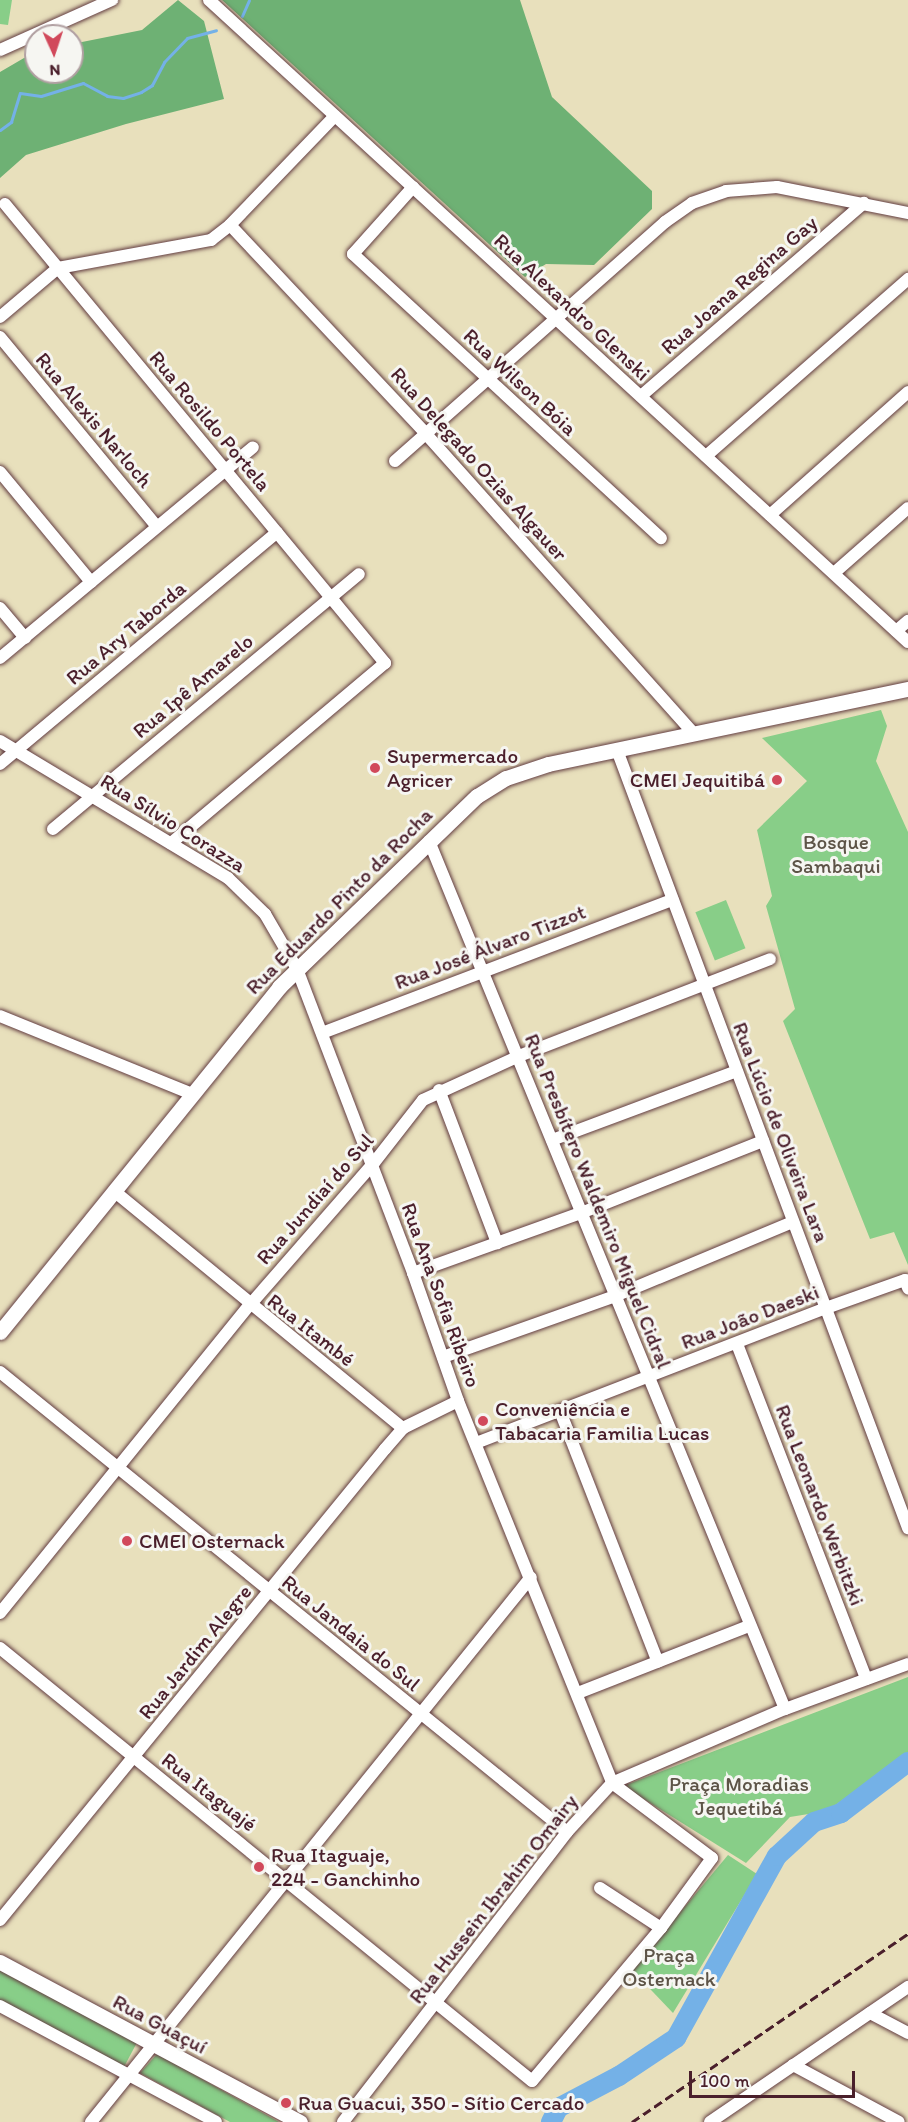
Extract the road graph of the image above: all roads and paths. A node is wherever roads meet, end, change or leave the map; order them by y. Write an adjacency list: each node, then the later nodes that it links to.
1 (112, 0): 3 (street)
2 (210, 0): 4 (street, Rua Alexandro Glenski)
3 (0, 50)
4 (335, 116): 5 (street, Rua Alexandro Glenski); 9 (street)
5 (412, 187): 13 (street, Rua Alexandro Glenski); 15 (street, Rua Wilson Bóia)
6 (864, 203): 8 (street); 13 (street); 17 (street, Rua Joana Regina Gay)
7 (5, 204): 10 (street, Rua Rosildo Portela)
8 (908, 213)
9 (230, 225): 10 (street); 18 (street, Rua Delegado Ozias Algauer)
10 (58, 268): 12 (street); 22 (street, Rua Rosildo Portela)
11 (908, 279): 20 (street)
12 (0, 317)
13 (556, 318): 15 (street); 17 (street, Rua Alexandro Glenski)
14 (0, 337): 26 (street, Rua Alexis Narloch)
15 (488, 379): 18 (street); 28 (street, Rua Wilson Bóia)
16 (908, 392): 25 (street)
17 (641, 396): 20 (street, Rua Alexandro Glenski)
18 (426, 434): 21 (street); 40 (street, Rua Delegado Ozias Algauer)
19 (253, 447): 22 (street)
20 (706, 456): 25 (street, Rua Alexandro Glenski)
21 (395, 461)
22 (225, 470): 26 (street); 27 (street, Rua Rosildo Portela)
23 (0, 472): 31 (street)
24 (908, 508): 29 (street)
25 (770, 515): 29 (street, Rua Alexandro Glenski)
26 (158, 527): 31 (street)
27 (276, 532): 32 (street, Rua Rosildo Portela); 42 (street, Rua Ary Taborda)
28 (661, 538)
29 (834, 573): 35 (street, Rua Alexandro Glenski)
30 (359, 574): 32 (street, Rua Ipê Amarelo)
31 (91, 582): 36 (street)
32 (331, 597): 45 (street, Rua Ipê Amarelo); 48 (street, Rua Rosildo Portela)
33 (0, 608): 36 (street)
34 (908, 621): 35 (street)
35 (896, 631): 37 (street, Rua Alexandro Glenski)
36 (25, 638): 38 (street)
37 (908, 642)
38 (0, 658)
39 (907, 693): 40 (main road, Rua Eduardo Pinto da Rocha)
40 (694, 734): 43 (main road, Rua Eduardo Pinto da Rocha)
41 (0, 741): 42 (street, Rua Sílvio Corazza)
42 (16, 750): 44 (street, Rua Ary Taborda); 45 (street, Rua Sílvio Corazza)
43 (617, 750): 47 (main road, Rua Eduardo Pinto da Rocha); 49 (street, Rua Lúcio de Oliveira Lara)
44 (0, 764)
45 (92, 796): 46 (street, Rua Ipê Amarelo); 48 (street, Rua Sílvio Corazza)
46 (52, 829)
47 (429, 841): 51 (main road, Rua Eduardo Pinto da Rocha); 52 (street, Rua Presbítero Waldemiro Miguel Cidral)
48 (171, 843): 51 (street, Rua Sílvio Corazza)
49 (673, 900): 52 (street, Rua José Álvaro Tizzot); 53 (street, Rua Lúcio de Oliveira Lara)
50 (770, 959): 53 (street, Rua Jundiaí do Sul)
51 (297, 969): 55 (street, Rua Ana Sofia Ribeiro); 59 (main road, Rua Eduardo Pinto da Rocha)
52 (483, 969): 55 (street, Rua José Álvaro Tizzot); 56 (street, Rua Presbítero Waldemiro Miguel Cidral)
53 (705, 985): 56 (street, Rua Jundiaí do Sul); 57 (street, Rua Lúcio de Oliveira Lara)
54 (0, 1016): 59 (street)
55 (322, 1033): 62 (street, Rua Ana Sofia Ribeiro)
56 (519, 1056): 58 (street, Rua Jundiaí do Sul); 60 (street, Rua Presbítero Waldemiro Miguel Cidral)
57 (737, 1071): 60 (street); 61 (street, Rua Lúcio de Oliveira Lara)
58 (439, 1090): 62 (street, Rua Jundiaí do Sul); 66 (street)
59 (192, 1094): 63 (main road, Rua Eduardo Pinto da Rocha)
60 (552, 1140): 64 (street, Rua Presbítero Waldemiro Miguel Cidral)
61 (763, 1141): 64 (street); 65 (street, Rua Lúcio de Oliveira Lara)
62 (373, 1164): 67 (street, Rua Ana Sofia Ribeiro); 70 (street, Rua Jundiaí do Sul)
63 (114, 1191): 70 (street, Rua Itambé); 72 (main road, Rua Eduardo Pinto da Rocha)
64 (581, 1213): 66 (street); 69 (street, Rua Presbítero Waldemiro Miguel Cidral)
65 (793, 1222): 69 (street); 71 (street, Rua Lúcio de Oliveira Lara)
66 (497, 1243): 67 (street)
67 (413, 1273): 74 (street, Rua Ana Sofia Ribeiro)
68 (907, 1284): 71 (street, Rua João Daeski)
69 (615, 1296): 74 (street); 76 (street, Rua Presbítero Waldemiro Miguel Cidral)
70 (249, 1305): 79 (street, Rua Itambé); 81 (street, Rua Jundiaí do Sul)
71 (826, 1308): 73 (street, Rua João Daeski); 82 (street, Rua Lúcio de Oliveira Lara)
72 (1, 1329)
73 (737, 1344): 76 (street, Rua João Daeski); 90 (street, Rua Leonardo Werbitzki)
74 (443, 1357): 77 (street, Rua Ana Sofia Ribeiro)
75 (0, 1372): 81 (street, Rua Jandaia do Sul)
76 (648, 1377): 78 (street, Rua João Daeski); 86 (street, Rua Presbítero Waldemiro Miguel Cidral)
77 (458, 1401): 79 (street, Rua Jardim Alegre); 80 (street, Rua Ana Sofia Ribeiro)
78 (560, 1411): 80 (street, Rua João Daeski); 88 (street)
79 (403, 1428): 84 (street, Rua Jardim Alegre)
80 (476, 1443): 83 (street, Rua Ana Sofia Ribeiro)
81 (117, 1468): 84 (street, Rua Jandaia do Sul); 85 (street, Rua Jundiaí do Sul)
82 (908, 1528)
83 (531, 1577): 91 (street, Rua Ana Sofia Ribeiro); 93 (street)
84 (269, 1592): 93 (street, Rua Jandaia do Sul); 94 (street, Rua Jardim Alegre)
85 (0, 1612)
86 (748, 1626): 88 (street); 92 (street, Rua Presbítero Waldemiro Miguel Cidral)
87 (0, 1648): 94 (street, Rua Itaguajé)
88 (658, 1662): 91 (street)
89 (908, 1664): 90 (street, Rua Hussein Ibrahim Omairy)
90 (866, 1679): 92 (street, Rua Hussein Ibrahim Omairy)
91 (578, 1693): 95 (street, Rua Ana Sofia Ribeiro)
92 (785, 1709): 95 (street, Rua Hussein Ibrahim Omairy)
93 (421, 1713): 96 (street, Rua Jandaia do Sul); 97 (street)
94 (134, 1758): 97 (street, Rua Itaguajé); 99 (street, Rua Jardim Alegre)
95 (612, 1783): 96 (street, Rua Hussein Ibrahim Omairy); 100 (street)
96 (567, 1832): 103 (street, Rua Hussein Ibrahim Omairy)
97 (287, 1879): 103 (street, Rua Itaguajé); 107 (street)
98 (600, 1888): 100 (street)
99 (0, 1920)
100 (661, 1929): 103 (street, Rua Itaguajé)
101 (0, 1962): 107 (main road, Rua Guaçuí)
102 (908, 1987): 105 (street)
103 (437, 2002): 114 (street, Rua Hussein Ibrahim Omairy)
104 (0, 2006): 109 (street)
105 (870, 2013): 106 (street); 108 (street)
106 (908, 2033)
107 (156, 2045): 109 (street); 113 (main road, Rua Guaçuí)
108 (793, 2065): 110 (street); 115 (street)
109 (131, 2074): 111 (street); 112 (street)
110 (714, 2121)
111 (91, 2122)
112 (216, 2122)
113 (300, 2122)
114 (343, 2122)
115 (899, 2122)

